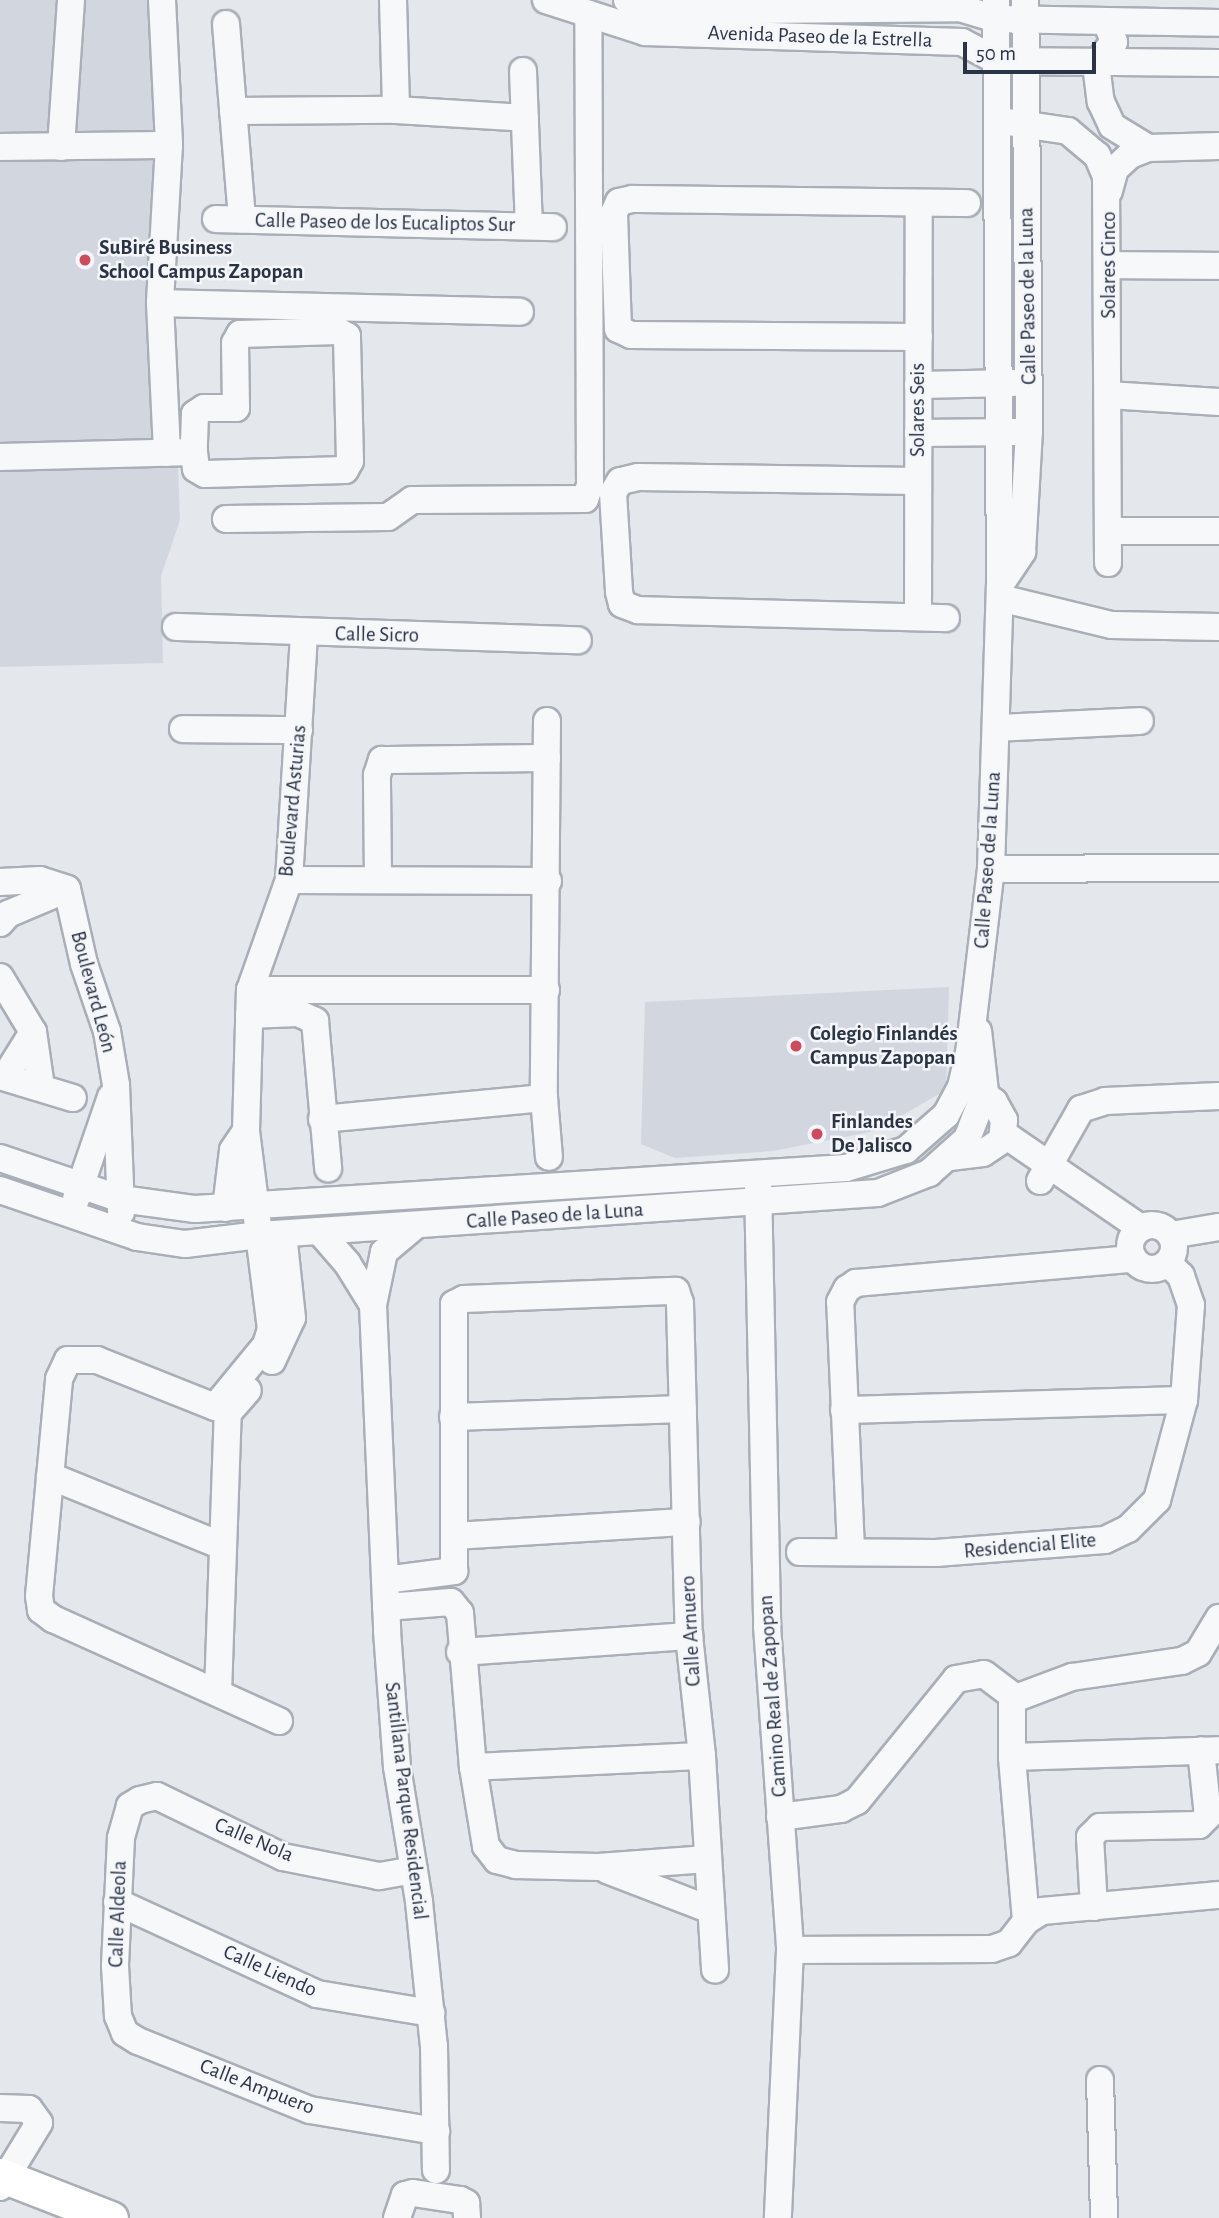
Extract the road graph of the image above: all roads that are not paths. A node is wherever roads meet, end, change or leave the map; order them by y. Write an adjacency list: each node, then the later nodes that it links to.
1 (71, 0): 25 (street)
2 (162, 0): 22 (street)
3 (393, 0): 17 (street)
4 (546, 0): 7 (street, Avenida Paseo de la Estrella)
5 (996, 10): 6 (street, Avenida Paseo de la Estrella); 8 (street, Avenida Paseo de la Estrella); 12 (street, Calle Paseo de la Luna)
6 (1026, 10): 9 (street, Avenida Paseo de la Estrella); 13 (street, Calle Paseo de la Luna)
7 (588, 14): 8 (street, Avenida Paseo de la Estrella); 45 (street)
8 (639, 14): 12 (street, Avenida Paseo de la Estrella)
9 (1106, 21): 10 (street, Avenida Paseo de la Estrella); 15 (street)
10 (1219, 23)
11 (226, 24): 18 (street)
12 (997, 61): 13 (street, Avenida Paseo de la Estrella); 20 (street, Calle Paseo de la Luna)
13 (1027, 61): 15 (street, Avenida Paseo de la Estrella); 21 (street, Calle Paseo de la Luna)
14 (1219, 62): 15 (street, Avenida Paseo de la Estrella)
15 (1096, 64): 26 (street)
16 (523, 71): 19 (street)
17 (396, 110): 18 (street); 19 (street)
18 (233, 111): 19 (street, Calle Paseo de los Eucaliptos Sur)
19 (525, 118)
20 (997, 121): 21 (street); 38 (street, Calle Paseo de la Luna)
21 (1026, 124): 27 (street, Solares Cinco); 35 (street, Calle Paseo de la Luna)
22 (169, 145): 25 (street); 32 (street)
23 (1219, 146): 26 (street)
24 (0, 147): 25 (street)
25 (61, 147)
26 (1148, 148): 27 (street)
27 (1109, 191): 30 (street, Solares Cinco)
28 (919, 203): 29 (street); 34 (street, Solares Seis); 34 (street)
29 (967, 203)
30 (1109, 265): 31 (street); 36 (street, Solares Cinco)
31 (1219, 266)
32 (160, 303): 33 (street); 42 (street)
33 (520, 312)
34 (919, 337): 39 (street, Solares Seis)
35 (1029, 383): 38 (street); 40 (street, Calle Paseo de la Luna)
36 (1108, 395): 37 (street); 46 (street, Solares Cinco)
37 (1219, 402)
38 (997, 408): 39 (street); 39 (street); 40 (street); 49 (street, Calle Paseo de la Luna)
39 (918, 410): 44 (street, Solares Seis)
40 (1029, 432): 49 (street, Calle Paseo de la Luna)
41 (194, 452): 41 (street); 42 (street)
42 (167, 453): 43 (street)
43 (0, 457)
44 (918, 481): 50 (street, Solares Seis); 50 (street)
45 (226, 519)
46 (1108, 531): 47 (street); 48 (street, Solares Cinco)
47 (1219, 531)
48 (1108, 563)
49 (1000, 592): 53 (street); 58 (street, Calle Paseo de la Luna)
50 (918, 617): 51 (street)
51 (946, 618)
52 (176, 627): 54 (street, Calle Sicro)
53 (1219, 627)
54 (304, 633): 55 (street, Calle Sicro); 60 (street, Boulevard Asturias)
55 (578, 640)
56 (547, 721): 61 (street)
57 (1140, 721): 58 (street)
58 (996, 728): 63 (street, Calle Paseo de la Luna)
59 (183, 729): 60 (street)
60 (299, 730): 65 (street, Boulevard Asturias)
61 (547, 758): 64 (street); 66 (street)
62 (1219, 868): 63 (street)
63 (991, 869): 77 (street, Calle Paseo de la Luna)
64 (378, 879): 65 (street); 66 (street)
65 (289, 880): 72 (street, Boulevard Asturias)
66 (548, 881): 71 (street)
67 (0, 882): 68 (street)
68 (67, 889): 69 (street); 75 (street, Boulevard León)
69 (0, 923)
70 (0, 976): 73 (street)
71 (546, 990): 72 (street); 80 (street)
72 (250, 1003): 81 (street); 82 (street, Boulevard Asturias)
73 (33, 1032): 74 (street); 76 (street)
74 (2, 1077): 76 (street)
75 (116, 1086): 90 (street); 93 (street, Boulevard León)
76 (41, 1087): 79 (street)
77 (973, 1090): 83 (street); 85 (street, Calle Paseo de la Luna); 88 (street, Calle Paseo de la Luna)
78 (1219, 1096): 89 (street)
79 (73, 1098)
80 (544, 1098): 81 (street); 84 (street)
81 (322, 1119): 87 (street)
82 (246, 1132): 95 (street, Boulevard Asturias); 96 (street, Boulevard Asturias)
83 (1000, 1140): 85 (street); 89 (street)
84 (549, 1157)
85 (950, 1157): 94 (street, Calle Paseo de la Luna)
86 (0, 1158): 90 (street, Calle Paseo de la Luna)
87 (327, 1168)
88 (758, 1173): 91 (street, Calle Paseo de la Luna); 94 (street, Camino Real de Zapopan)
89 (1044, 1173): 105 (street)
90 (79, 1182): 93 (street, Calle Paseo de la Luna); 97 (street)
91 (550, 1186): 95 (street, Calle Paseo de la Luna); 98 (street)
92 (0, 1190): 97 (street, Calle Paseo de la Luna)
93 (121, 1199): 96 (street, Calle Paseo de la Luna); 101 (street, Boulevard León)
94 (758, 1203): 98 (street, Calle Paseo de la Luna); 131 (street, Camino Real de Zapopan)
95 (254, 1206): 96 (street, Calle Paseo de la Luna); 103 (street, Boulevard Asturias)
96 (226, 1208)
97 (74, 1214): 101 (street, Calle Paseo de la Luna)
98 (550, 1216): 99 (street, Calle Paseo de la Luna)
99 (416, 1225): 102 (street, Calle Paseo de la Luna); 107 (street, Santillana Parque Residencial)
100 (1219, 1227): 104 (street)
101 (122, 1231): 103 (street, Calle Paseo de la Luna)
102 (319, 1231): 103 (street, Calle Paseo de la Luna); 107 (street)
103 (271, 1235): 112 (street); 115 (street)
104 (1171, 1235): 105 (street); 106 (street)
105 (1135, 1243): 106 (street); 110 (street)
106 (1168, 1263): 108 (street, Residencial Elite)
107 (373, 1305): 118 (street, Santillana Parque Residencial)
108 (1184, 1400): 110 (street); 116 (street, Residencial Elite)
109 (683, 1409): 111 (street); 111 (street, Calle Arnuero); 113 (street, Calle Arnuero)
110 (844, 1410): 116 (street)
111 (453, 1418): 114 (street)
112 (50, 1476): 115 (street); 123 (street)
113 (687, 1522): 114 (street); 121 (street, Calle Arnuero)
114 (455, 1536): 118 (street)
115 (222, 1546): 123 (street)
116 (851, 1550): 117 (street, Residencial Elite)
117 (800, 1552)
118 (385, 1580): 119 (street, Santillana Parque Residencial)
119 (386, 1607): 122 (street); 134 (street, Santillana Parque Residencial)
120 (1219, 1618): 124 (street)
121 (689, 1636): 122 (street); 127 (street, Calle Arnuero)
122 (460, 1653): 129 (street)
123 (218, 1693): 125 (street)
124 (1016, 1698): 128 (street); 131 (street)
125 (279, 1721)
126 (1210, 1750): 128 (street); 137 (street)
127 (702, 1756): 129 (street); 132 (street, Calle Arnuero)
128 (1012, 1757): 139 (street)
129 (474, 1767): 133 (street)
130 (140, 1800): 134 (street, Calle Nola); 136 (street, Calle Aldeola)
131 (780, 1817): 140 (street, Camino Real de Zapopan)
132 (708, 1859): 133 (street); 138 (street, Calle Arnuero)
133 (598, 1867): 138 (street)
134 (414, 1870): 142 (street, Santillana Parque Residencial)
135 (1219, 1895): 137 (street)
136 (117, 1902): 142 (street, Calle Liendo); 143 (street, Calle Aldeola)
137 (1094, 1907): 139 (street)
138 (711, 1910): 141 (street, Calle Arnuero)
139 (1026, 1921): 140 (street)
140 (790, 1950): 153 (street, Camino Real de Zapopan)
141 (715, 1970)
142 (431, 2013): 146 (street, Santillana Parque Residencial)
143 (125, 2033): 146 (street, Calle Ampuero)
144 (1100, 2080): 154 (street)
145 (0, 2108): 148 (street)
146 (436, 2131): 147 (street, Santillana Parque Residencial)
147 (436, 2170)
148 (1, 2180): 150 (main road)
149 (440, 2208): 151 (street); 152 (street)
150 (111, 2218)
151 (397, 2218)
152 (467, 2218)
153 (778, 2218)
154 (1104, 2218)

